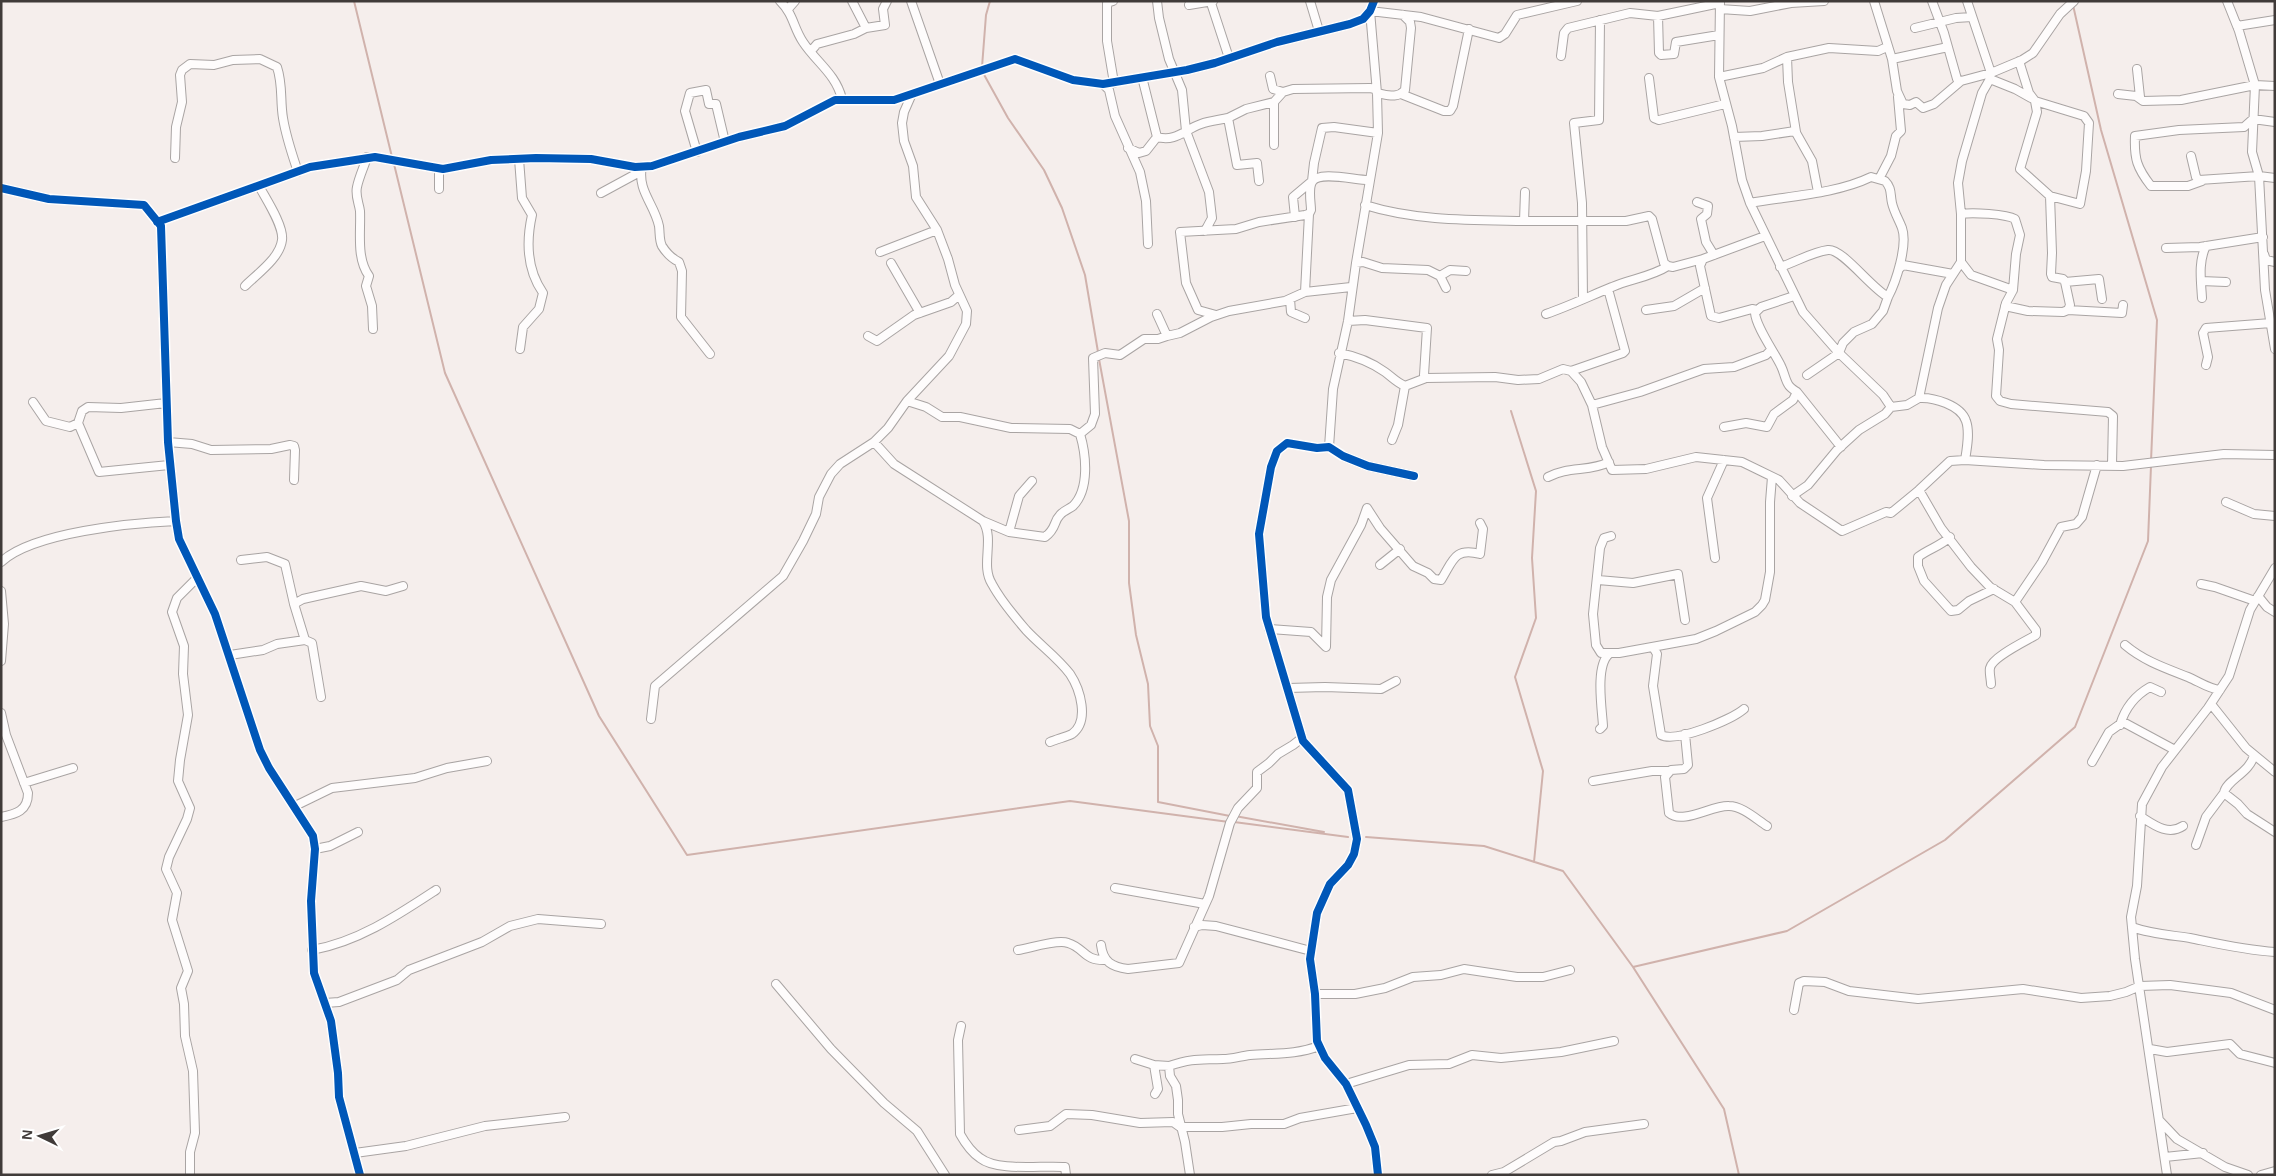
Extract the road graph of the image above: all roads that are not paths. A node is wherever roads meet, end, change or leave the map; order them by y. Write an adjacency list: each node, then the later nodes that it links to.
1 (780, 1): 21 (street)
2 (795, 1): 21 (street)
3 (852, 1): 30 (street)
4 (887, 1): 30 (street)
5 (911, 1): 52 (street)
6 (1113, 1): 51 (street)
7 (1158, 1): 44 (street)
8 (1310, 1): 33 (street)
9 (1374, 1): 22 (street)
10 (1577, 1): 18 (street)
11 (1824, 1): 19 (street)
12 (1874, 1): 35 (street)
13 (1932, 1): 28 (street)
14 (1967, 1): 25 (street)
15 (2074, 1): 42 (street)
16 (2227, 1): 29 (street)
17 (1212, 2): 20 (street); 40 (street)
18 (1563, 3): 32 (street)
19 (1720, 4): 24 (street); 34 (street)
20 (1189, 5)
21 (788, 9): 37 (street)
22 (1370, 12): 23 (street); 33 (street); 58 (street)
23 (1403, 15): 32 (street); 59 (street)
24 (1658, 16): 26 (street); 34 (street)
25 (1972, 17): 28 (street); 46 (street)
26 (1600, 20): 38 (street); 108 (street)
27 (2275, 20): 29 (street)
28 (1939, 22): 31 (street); 36 (street)
29 (2237, 26): 54 (street)
30 (866, 28): 37 (street)
31 (1915, 28)
32 (1469, 29): 59 (street)
33 (1319, 32): 40 (street)
34 (1719, 35): 48 (street)
35 (1887, 47): 39 (street); 41 (street)
36 (1948, 48): 41 (street); 50 (street)
37 (811, 51): 63 (street)
38 (1561, 56)
39 (1787, 57): 48 (street); 71 (street)
40 (1229, 58): 44 (street)
41 (1892, 59): 56 (street)
42 (2019, 61): 46 (street); 64 (street)
43 (2137, 70): 62 (street)
44 (1174, 71): 47 (street); 70 (street)
45 (1270, 76): 57 (street)
46 (1990, 76): 50 (street); 64 (street); 104 (street)
47 (1142, 77): 51 (street); 73 (street)
48 (1719, 77): 66 (street)
49 (1649, 78): 66 (street)
50 (1961, 81): 56 (street)
51 (1114, 83): 53 (street)
52 (940, 84): 53 (street); 61 (street)
53 (1103, 84): 77 (street)
54 (2255, 85): 55 (street); 62 (street); 68 (street)
55 (2275, 86)
56 (1897, 91): 88 (street)
57 (1283, 92): 58 (street); 65 (street)
58 (1378, 93): 59 (street); 72 (street)
59 (1401, 94)
60 (2118, 94): 62 (street)
61 (911, 96): 63 (street); 109 (street)
62 (2140, 97)
63 (842, 99): 75 (street)
64 (2034, 100): 99 (street); 99 (street)
65 (1274, 102): 67 (street); 76 (street)
66 (1725, 104): 74 (street)
67 (1228, 118): 70 (street); 90 (street)
68 (2253, 119): 69 (street); 86 (street); 92 (street)
69 (2275, 122)
70 (1186, 131): 73 (street); 110 (street)
71 (1796, 132): 74 (street); 97 (street)
72 (1378, 133): 89 (street); 91 (street)
73 (1157, 137): 77 (street)
74 (1734, 137): 101 (street)
75 (725, 142): 78 (street); 78 (street)
76 (1274, 145)
77 (1128, 148): 113 (street)
78 (697, 152): 83 (street)
79 (2191, 156): 92 (street)
80 (368, 157): 84 (street); 85 (street); 159 (street)
81 (175, 158): 85 (street)
82 (518, 159): 83 (street); 84 (street); 163 (street)
83 (642, 166): 98 (street); 167 (street)
84 (439, 168): 95 (street)
85 (298, 172): 93 (street)
86 (2259, 176): 87 (street); 92 (street); 112 (street)
87 (2275, 178)
88 (1880, 179): 97 (street); 126 (street)
89 (1370, 180): 91 (street); 102 (street)
90 (1259, 181)
91 (1312, 181): 103 (street); 105 (street)
92 (2202, 181)
93 (259, 186): 107 (street); 133 (street)
94 (1, 188): 107 (street)
95 (438, 189)
96 (1525, 192): 106 (street)
97 (1818, 192): 101 (street)
98 (601, 193)
99 (2050, 196): 131 (street)
100 (1697, 202): 118 (street)
101 (1750, 203): 111 (street)
102 (1364, 205): 106 (street); 123 (street)
103 (1309, 214): 105 (street); 139 (street)
104 (1961, 214): 120 (street); 138 (street)
105 (1295, 216): 110 (street)
106 (1524, 221): 108 (street)
107 (157, 222): 177 (street)
108 (1580, 222): 124 (street); 145 (street)
109 (937, 230): 116 (street); 140 (street)
110 (1205, 231): 155 (street)
111 (1765, 236): 118 (street); 125 (street)
112 (2263, 238): 114 (street); 117 (street)
113 (1148, 244)
114 (2206, 246): 115 (street); 130 (street)
115 (2166, 248)
116 (880, 252)
117 (2264, 254): 121 (street); 158 (street)
118 (1714, 255): 119 (street)
119 (1703, 259): 124 (street); 136 (street)
120 (1961, 262): 128 (street); 138 (street)
121 (2275, 262)
122 (891, 263): 152 (street)
123 (1356, 263): 129 (street); 134 (street)
124 (1668, 266): 137 (street)
125 (1780, 267): 141 (street); 142 (street)
126 (1899, 269): 128 (street); 142 (street)
127 (1466, 271): 129 (street)
128 (1953, 274): 174 (street)
129 (1440, 276): 135 (street)
130 (2201, 281): 132 (street); 143 (street)
131 (2066, 282): 146 (street); 151 (street)
132 (2226, 282)
133 (245, 286)
134 (1351, 287): 139 (street); 157 (street)
135 (1446, 288)
136 (1705, 288): 149 (street); 150 (street)
137 (1608, 289): 145 (street); 169 (street)
138 (2012, 290): 148 (street)
139 (1305, 292): 144 (street)
140 (959, 295): 152 (street); 175 (street)
141 (1794, 296): 150 (street); 166 (street)
142 (1888, 297): 166 (street)
143 (2202, 298)
144 (1290, 299): 155 (street); 156 (street)
145 (1583, 299): 154 (street)
146 (2102, 299)
147 (2124, 305): 151 (street)
148 (2005, 306): 151 (street); 194 (street)
149 (1646, 310)
150 (1757, 310): 164 (street)
151 (2068, 310)
152 (920, 313): 160 (street)
153 (1157, 314): 161 (street)
154 (1546, 314)
155 (1216, 315): 161 (street)
156 (1305, 318)
157 (1348, 321): 165 (street); 171 (street)
158 (2271, 323): 162 (street); 168 (street)
159 (374, 329)
160 (868, 336)
161 (1167, 336): 182 (street)
162 (2275, 347)
163 (520, 349)
164 (1770, 351): 173 (street); 178 (street)
165 (1339, 353): 172 (street); 187 (street)
166 (1839, 353): 170 (street); 179 (street)
167 (710, 354)
168 (2206, 365)
169 (1571, 370): 171 (street); 178 (street)
170 (1807, 375)
171 (1426, 378): 172 (street)
172 (1404, 386): 183 (street)
173 (1797, 392): 181 (street); 186 (street)
174 (1919, 398): 179 (street); 190 (street)
175 (907, 401): 182 (street); 185 (street)
176 (33, 402): 180 (street)
177 (166, 403): 180 (street); 184 (street)
178 (1592, 405): 191 (street)
179 (1891, 407): 186 (street)
180 (78, 423): 192 (street)
181 (1724, 427)
182 (1080, 434): 207 (street)
183 (1392, 440)
184 (168, 442): 192 (street); 198 (street)
185 (874, 442): 205 (street); 243 (street)
186 (1841, 446): 201 (street)
187 (1329, 447): 195 (street); 227 (street)
188 (2275, 455): 194 (street)
189 (1724, 460): 191 (street); 197 (street); 211 (street)
190 (1965, 460): 193 (street); 200 (street)
191 (1609, 462): 196 (street)
192 (169, 465): 204 (street)
193 (2096, 465): 194 (street); 223 (street)
194 (2112, 465)
195 (1414, 476)
196 (1548, 477)
197 (1772, 477): 201 (street); 230 (street)
198 (294, 480)
199 (1032, 482): 207 (street)
200 (1919, 490): 201 (street); 209 (street)
201 (1792, 496)
202 (2226, 502): 203 (street)
203 (2275, 516)
204 (176, 521): 213 (street); 216 (street)
205 (983, 521): 207 (street); 248 (street)
206 (1480, 523): 210 (street)
207 (1009, 532)
208 (1612, 536): 217 (street)
209 (1950, 537): 220 (street); 220 (street)
210 (1400, 549): 214 (street); 227 (street)
211 (1715, 558)
212 (241, 560): 224 (street)
213 (1, 562)
214 (1380, 565)
215 (2275, 568): 222 (street)
216 (197, 578): 232 (street); 307 (street)
217 (1598, 580): 226 (street); 231 (street)
218 (2201, 584): 222 (street)
219 (403, 586): 224 (street)
220 (1994, 589): 223 (street)
221 (1, 591): 233 (street)
222 (2256, 599): 225 (street); 237 (street)
223 (2015, 602): 235 (street)
224 (294, 604): 228 (street)
225 (2275, 612)
226 (1685, 620)
227 (1269, 629): 236 (street)
228 (305, 640): 232 (street); 239 (street)
229 (2124, 645): 237 (street)
230 (1654, 648): 231 (street); 246 (street)
231 (1609, 654): 245 (street)
232 (230, 655): 259 (street)
233 (1, 661)
234 (1396, 681): 236 (street)
235 (1991, 684)
236 (1288, 688): 247 (street)
237 (2220, 690): 240 (street)
238 (2161, 692): 244 (street)
239 (321, 697)
240 (2211, 704): 249 (street); 250 (street)
241 (1744, 709): 246 (street)
242 (1, 713): 257 (street)
243 (651, 720)
244 (2120, 725): 249 (street); 252 (street)
245 (1600, 729)
246 (1685, 734): 254 (street)
247 (1302, 738): 270 (street); 277 (street)
248 (1050, 742)
249 (2175, 750): 260 (street)
250 (2254, 756): 255 (street); 258 (street)
251 (487, 761): 259 (street)
252 (2092, 762)
253 (73, 768): 257 (street)
254 (1668, 771): 256 (street); 262 (street)
255 (2275, 772)
256 (1593, 781)
257 (24, 783): 261 (street)
258 (2224, 793): 265 (street); 266 (street)
259 (295, 806): 267 (street)
260 (2140, 816): 263 (street); 273 (street)
261 (1, 817)
262 (1767, 826)
263 (2183, 826)
264 (358, 832): 267 (street)
265 (2275, 832)
266 (2196, 845)
267 (315, 848): 275 (street)
268 (1116, 888): 270 (street)
269 (436, 890): 275 (street)
270 (1205, 904): 272 (street)
271 (601, 924): 284 (street)
272 (1194, 927): 277 (street); 279 (street)
273 (2132, 927): 278 (street); 282 (street)
274 (1101, 945): 279 (street)
275 (312, 950): 284 (street)
276 (1018, 950): 279 (street)
277 (1311, 951): 283 (street)
278 (2275, 952)
279 (1106, 960)
280 (1570, 970): 283 (street)
281 (776, 984): 309 (street)
282 (2140, 986): 285 (street); 286 (street); 290 (street)
283 (1315, 994): 289 (street)
284 (325, 1003): 303 (street)
285 (1794, 1010)
286 (2275, 1010)
287 (960, 1026): 310 (street)
288 (1614, 1041): 295 (street)
289 (1319, 1046): 294 (street); 295 (street)
290 (2150, 1049): 292 (street); 299 (street)
291 (1135, 1059): 293 (street)
292 (2275, 1063)
293 (1154, 1065): 294 (street); 296 (street)
294 (1169, 1066): 301 (street)
295 (1346, 1084): 297 (street)
296 (1155, 1094)
297 (1357, 1108): 301 (street); 312 (street)
298 (565, 1117): 303 (street)
299 (2158, 1120): 304 (street); 305 (street)
300 (1644, 1124): 313 (street)
301 (1180, 1127): 302 (street); 311 (street)
302 (1019, 1130)
303 (355, 1153): 308 (street)
304 (2205, 1154): 305 (street); 315 (street)
305 (2165, 1157): 314 (street)
306 (2275, 1170): 316 (street)
307 (190, 1175)
308 (360, 1175)
309 (945, 1175)
310 (1066, 1175)
311 (1190, 1175)
312 (1378, 1175)
313 (1492, 1175)
314 (2167, 1175)
315 (2248, 1175)
316 (2261, 1175)

